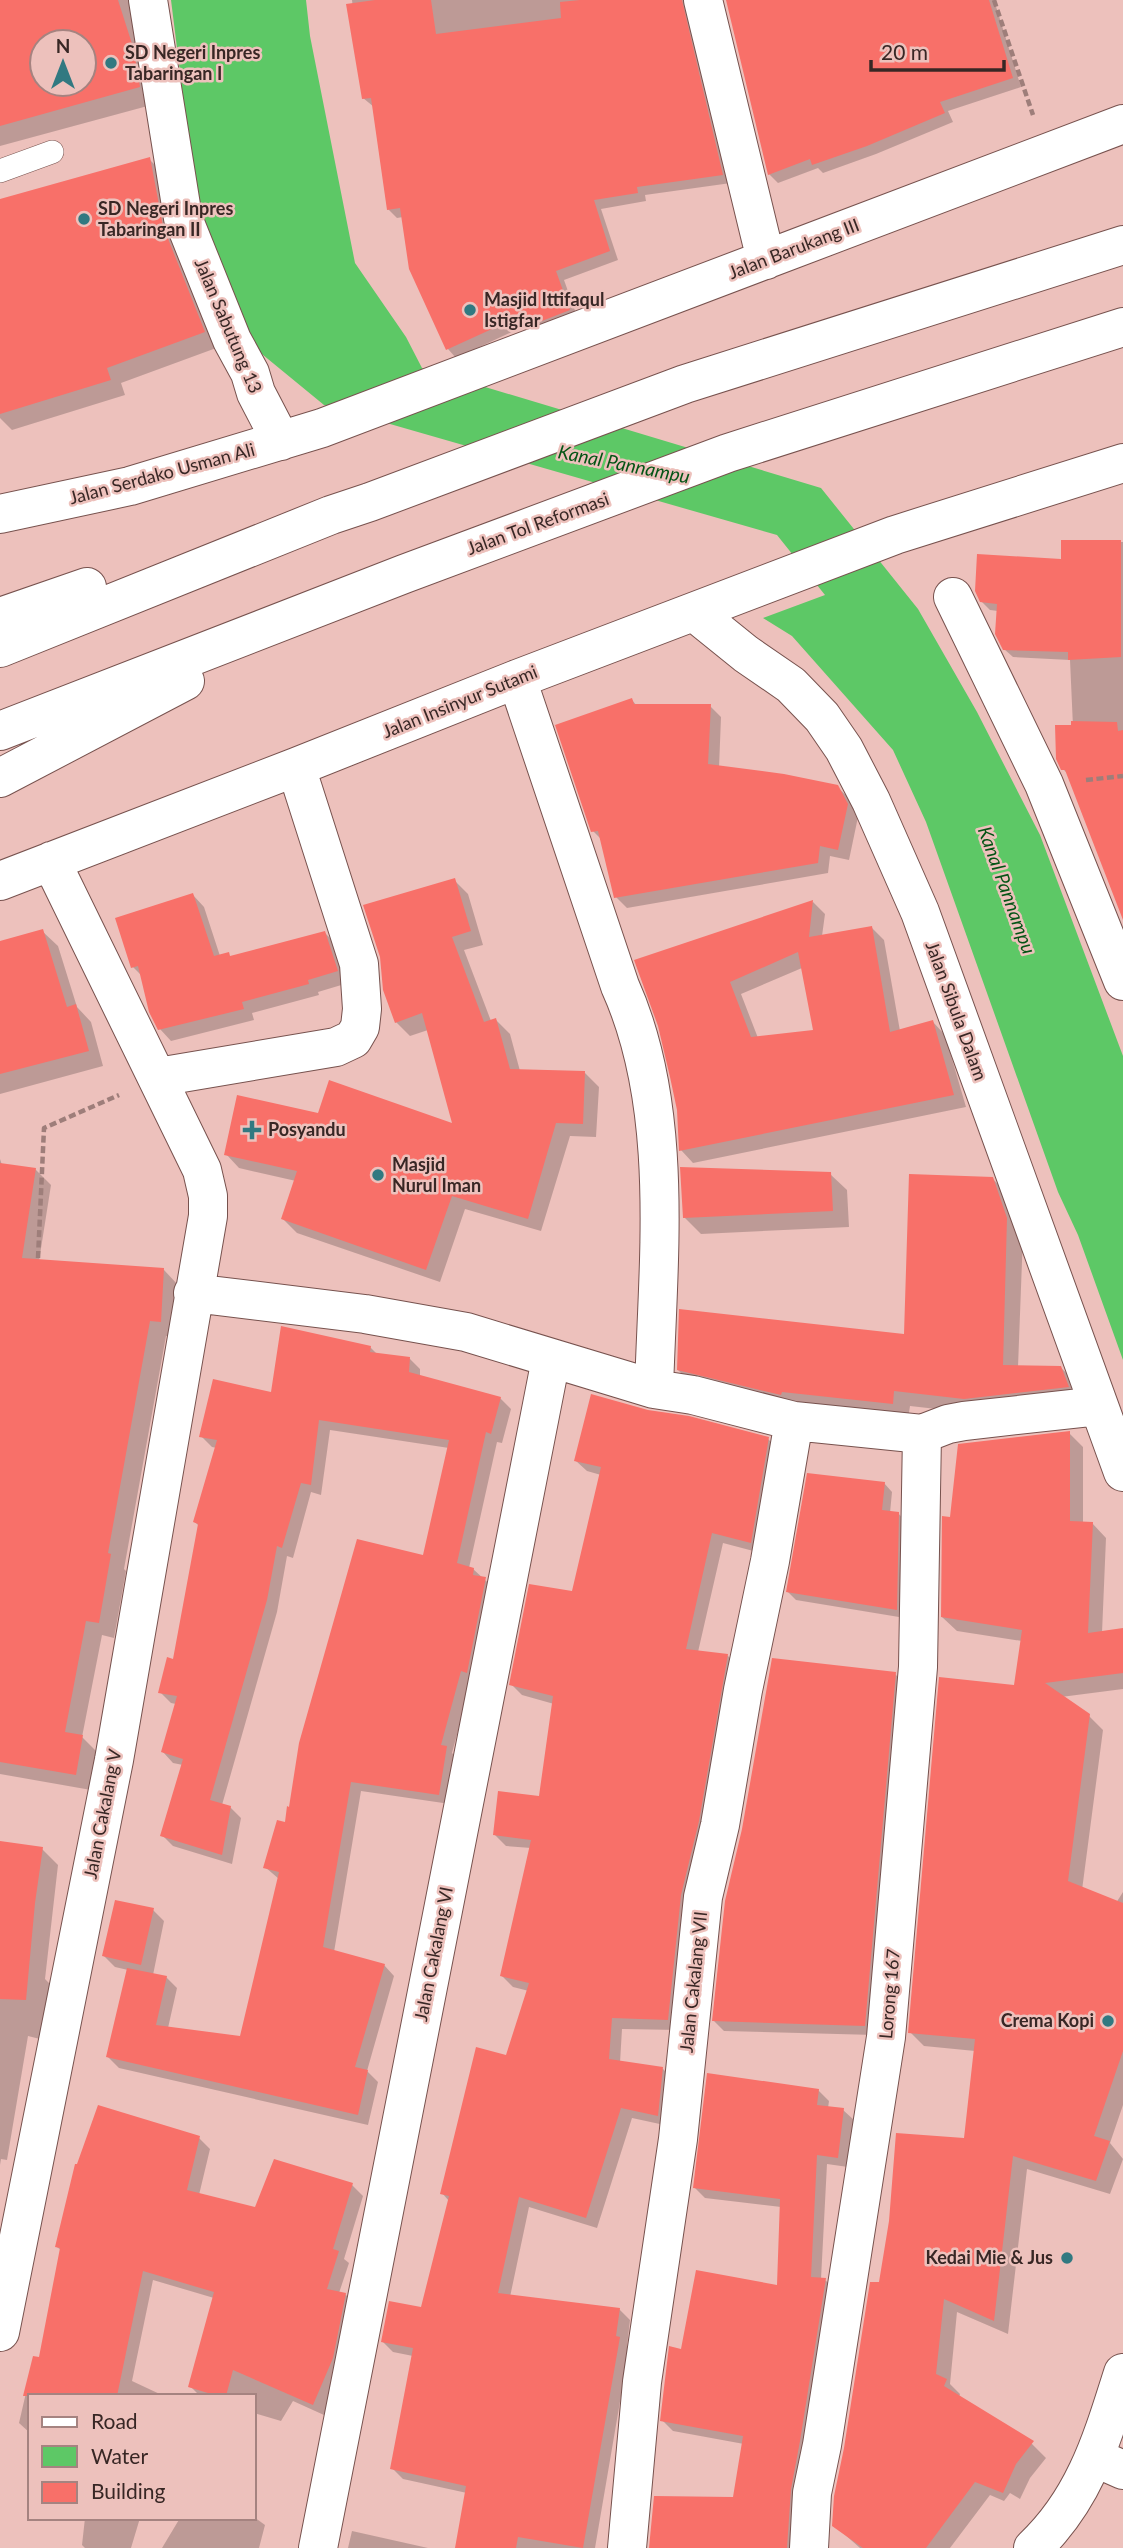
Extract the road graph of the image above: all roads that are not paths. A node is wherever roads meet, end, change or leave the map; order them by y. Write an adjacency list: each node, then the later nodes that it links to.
1 (148, 0): 10 (main road, Jalan Sabutung 13)
2 (703, 0): 7 (main road)
3 (1123, 124): 7 (main road, Jalan Barukang III)
4 (52, 152): 5 (lane)
5 (0, 171)
6 (1123, 245): 13 (main road)
7 (766, 260): 9 (main road, Jalan Barukang III)
8 (1123, 327): 15 (main road, Jalan Tol Reformasi)
9 (321, 428): 10 (main road, Jalan Serdako Usman Ali)
10 (282, 442): 12 (main road, Jalan Serdako Usman Ali)
11 (1123, 463): 16 (main road, Jalan Insinyur Sutami)
12 (0, 514)
13 (331, 515): 17 (main road); 18 (main road)
14 (953, 597): 25 (main road)
15 (342, 598): 20 (main road, Jalan Tol Reformasi); 22 (main road)
16 (706, 608): 19 (main road, Jalan Insinyur Sutami); 30 (main road, Jalan Sibula Dalam)
17 (0, 617)
18 (0, 648)
19 (516, 679): 21 (main road, Jalan Insinyur Sutami); 29 (main road)
20 (0, 731)
21 (296, 767): 23 (main road, Jalan Insinyur Sutami); 26 (main road)
22 (0, 778)
23 (51, 861): 24 (main road, Jalan Insinyur Sutami); 26 (main road, Jalan Cakalang V)
24 (0, 881)
25 (1123, 981)
26 (158, 1077): 27 (main road, Jalan Cakalang V)
27 (193, 1293): 28 (main road); 34 (main road, Jalan Cakalang V)
28 (551, 1359): 29 (main road); 37 (main road, Jalan Cakalang VI)
29 (654, 1389): 31 (main road)
30 (1099, 1406): 32 (main road); 33 (main road, Jalan Sibula Dalam)
31 (794, 1421): 32 (main road); 38 (main road, Jalan Cakalang VII)
32 (922, 1434): 39 (main road, Lorong 167)
33 (1123, 1472)
34 (0, 2332)
35 (1123, 2373): 36 (main road)
36 (1109, 2464): 40 (main road)
37 (318, 2548)
38 (627, 2548)
39 (809, 2548)
40 (1033, 2548)

